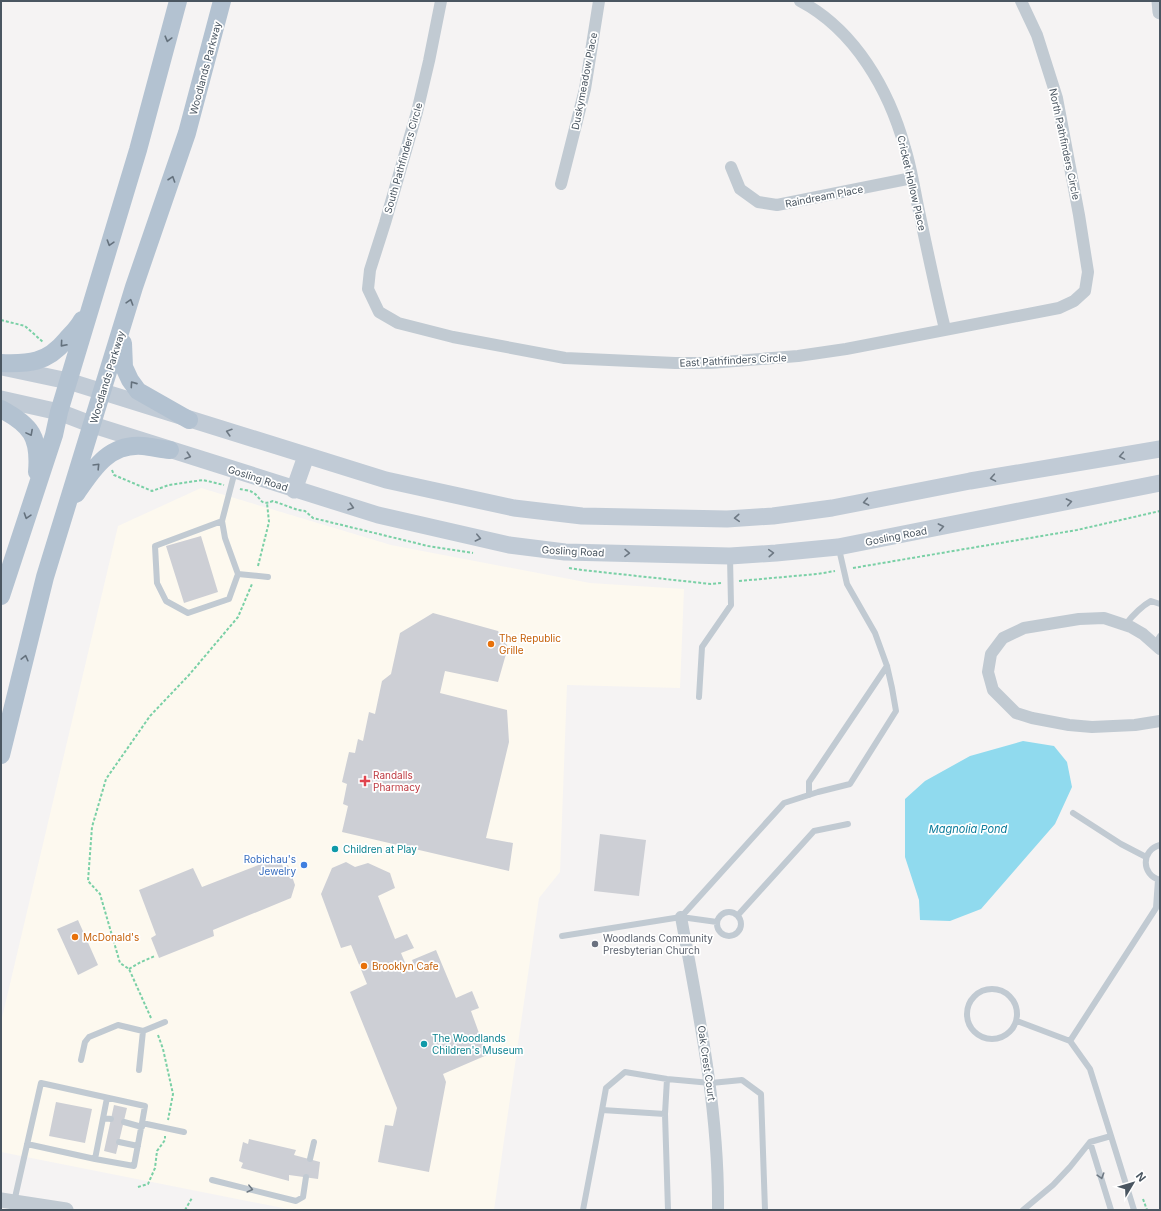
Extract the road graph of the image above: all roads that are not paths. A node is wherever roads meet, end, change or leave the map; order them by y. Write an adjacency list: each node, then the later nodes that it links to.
1 (178, 1): 13 (main road, one-way to 13)
2 (222, 1): 15 (main road, Woodlands Parkway, one-way to 2)
3 (441, 1): 14 (street, South Pathfinders Circle)
4 (599, 1): 11 (street, Duskymeadow Place)
5 (800, 1): 10 (street, Cricket Hollow Place)
6 (1021, 1): 12 (street, North Pathfinders Circle)
7 (1160, 1): 8 (street)
8 (1160, 12)
9 (731, 167): 10 (street, Raindream Place)
10 (912, 178): 16 (street, Cricket Hollow Place)
11 (561, 184)
12 (1085, 291): 16 (street, East Pathfinders Circle)
13 (92, 300): 17 (main road, one-way to 17); 19 (main road)
14 (379, 312): 16 (street, East Pathfinders Circle)
15 (124, 321): 20 (main road, Woodlands Parkway); 24 (main road, one-way to 15)
16 (944, 329)
17 (1, 364)
18 (1, 367): 19 (main road)
19 (68, 381): 20 (main road); 23 (main road)
20 (103, 393): 24 (main road); 25 (main road, Woodlands Parkway)
21 (1, 399): 23 (main road, Gosling Road)
22 (1, 409): 31 (main road, one-way to 31)
23 (58, 412): 25 (main road, Gosling Road); 31 (main road)
24 (189, 420): 28 (main road, one-way to 24)
25 (93, 425): 27 (main road, Gosling Road); 33 (main road, Woodlands Parkway)
26 (1160, 449): 28 (main road, one-way to 28)
27 (170, 450): 29 (main road, Gosling Road, one-way to 29); 33 (main road, one-way to 27)
28 (306, 456): 32 (main road)
29 (235, 471): 32 (main road, Gosling Road); 34 (lane)
30 (1160, 483): 35 (main road, Gosling Road, one-way to 30)
31 (36, 489): 39 (main road, one-way to 39)
32 (294, 490): 36 (main road, Gosling Road, one-way to 36)
33 (66, 510): 46 (main road, Woodlands Parkway, one-way to 33)
34 (222, 521): 37 (lane); 37 (lane)
35 (838, 547): 36 (main road, Gosling Road, one-way to 35); 43 (lane)
36 (730, 556): 44 (lane)
37 (238, 574): 38 (lane)
38 (268, 577)
39 (1, 596)
40 (1160, 604): 41 (lane)
41 (1125, 625): 42 (street); 45 (street)
42 (1158, 643)
43 (887, 666): 47 (lane); 47 (lane)
44 (699, 697)
45 (1160, 721)
46 (1, 755)
47 (809, 795): 54 (lane)
48 (1073, 813): 51 (lane)
49 (848, 824): 53 (lane)
50 (1160, 845): 51 (lane)
51 (1146, 857): 52 (lane)
52 (1159, 880): 60 (lane)
53 (738, 915): 55 (lane); 55 (lane)
54 (681, 917): 55 (lane); 56 (lane); 64 (street, Oak Crest Court)
55 (717, 922)
56 (562, 936)
57 (1017, 1021): 57 (lane); 60 (lane)
58 (165, 1022): 59 (lane)
59 (143, 1030): 61 (lane); 62 (lane)
60 (1070, 1041): 73 (lane)
61 (81, 1060)
62 (139, 1070)
63 (667, 1079): 64 (lane); 66 (lane); 67 (lane)
64 (710, 1083): 89 (street, Oak Crest Court); 90 (lane)
65 (107, 1098): 68 (lane); 71 (lane); 79 (lane)
66 (602, 1110): 67 (lane); 87 (lane)
67 (665, 1114): 88 (lane)
68 (103, 1118): 69 (lane); 74 (lane)
69 (111, 1119)
70 (124, 1122): 71 (lane)
71 (142, 1125): 72 (lane); 80 (lane)
72 (184, 1132)
73 (1111, 1136): 78 (lane); 93 (lane)
74 (99, 1138): 75 (lane); 81 (lane)
75 (106, 1139)
76 (119, 1142): 80 (lane)
77 (314, 1142): 82 (lane)
78 (1090, 1142): 91 (lane); 92 (lane, one-way to 92)
79 (27, 1144): 81 (lane); 85 (lane)
80 (138, 1146): 81 (lane)
81 (95, 1159)
82 (310, 1159)
83 (306, 1177): 84 (lane, one-way to 83)
84 (212, 1180)
85 (7, 1201): 86 (street)
86 (66, 1210)
87 (583, 1210)
88 (668, 1210)
89 (718, 1210)
90 (765, 1210)
91 (1023, 1210)
92 (1111, 1210)
93 (1134, 1210)

